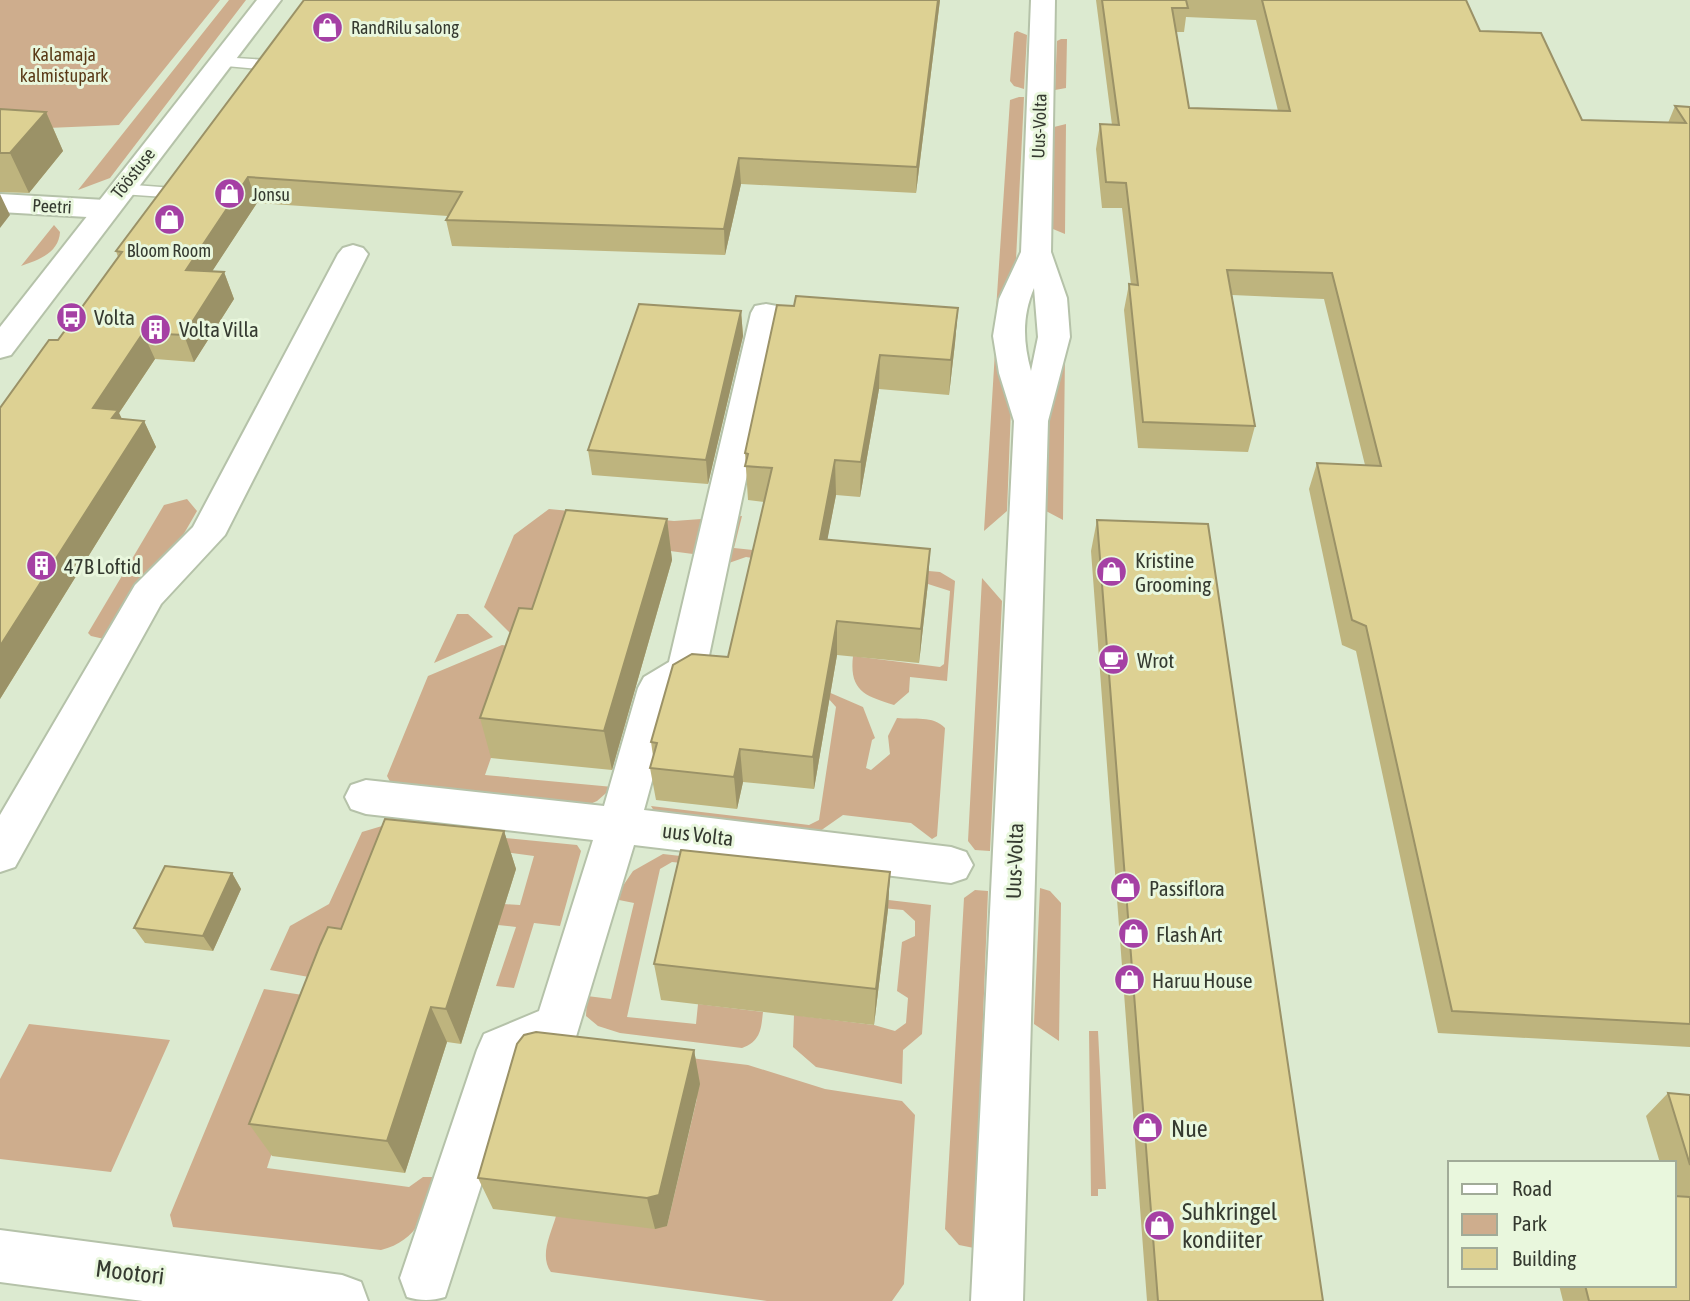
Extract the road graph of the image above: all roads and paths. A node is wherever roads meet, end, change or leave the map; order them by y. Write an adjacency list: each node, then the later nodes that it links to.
1 (269, 0): 3 (street, Tööstuse)
2 (1043, 0): 8 (street, Uus-Volta)
3 (220, 62): 4 (lane); 6 (street, Tööstuse)
4 (246, 97)
5 (194, 172): 6 (lane)
6 (113, 199): 7 (street, Peetri); 11 (street, Tööstuse)
7 (0, 203)
8 (1035, 252): 12 (street, Uus-Volta); 12 (street, Uus-Volta)
9 (353, 254): 15 (street)
10 (766, 313): 14 (street)
11 (0, 348)
12 (1031, 421): 20 (street, Uus-Volta)
13 (366, 797): 14 (street, uus Volta)
14 (620, 824): 16 (street, uus Volta); 18 (street)
15 (0, 854)
16 (951, 865)
17 (0, 1256): 19 (street, Mootori)
18 (426, 1278)
19 (342, 1301)
20 (997, 1301)

